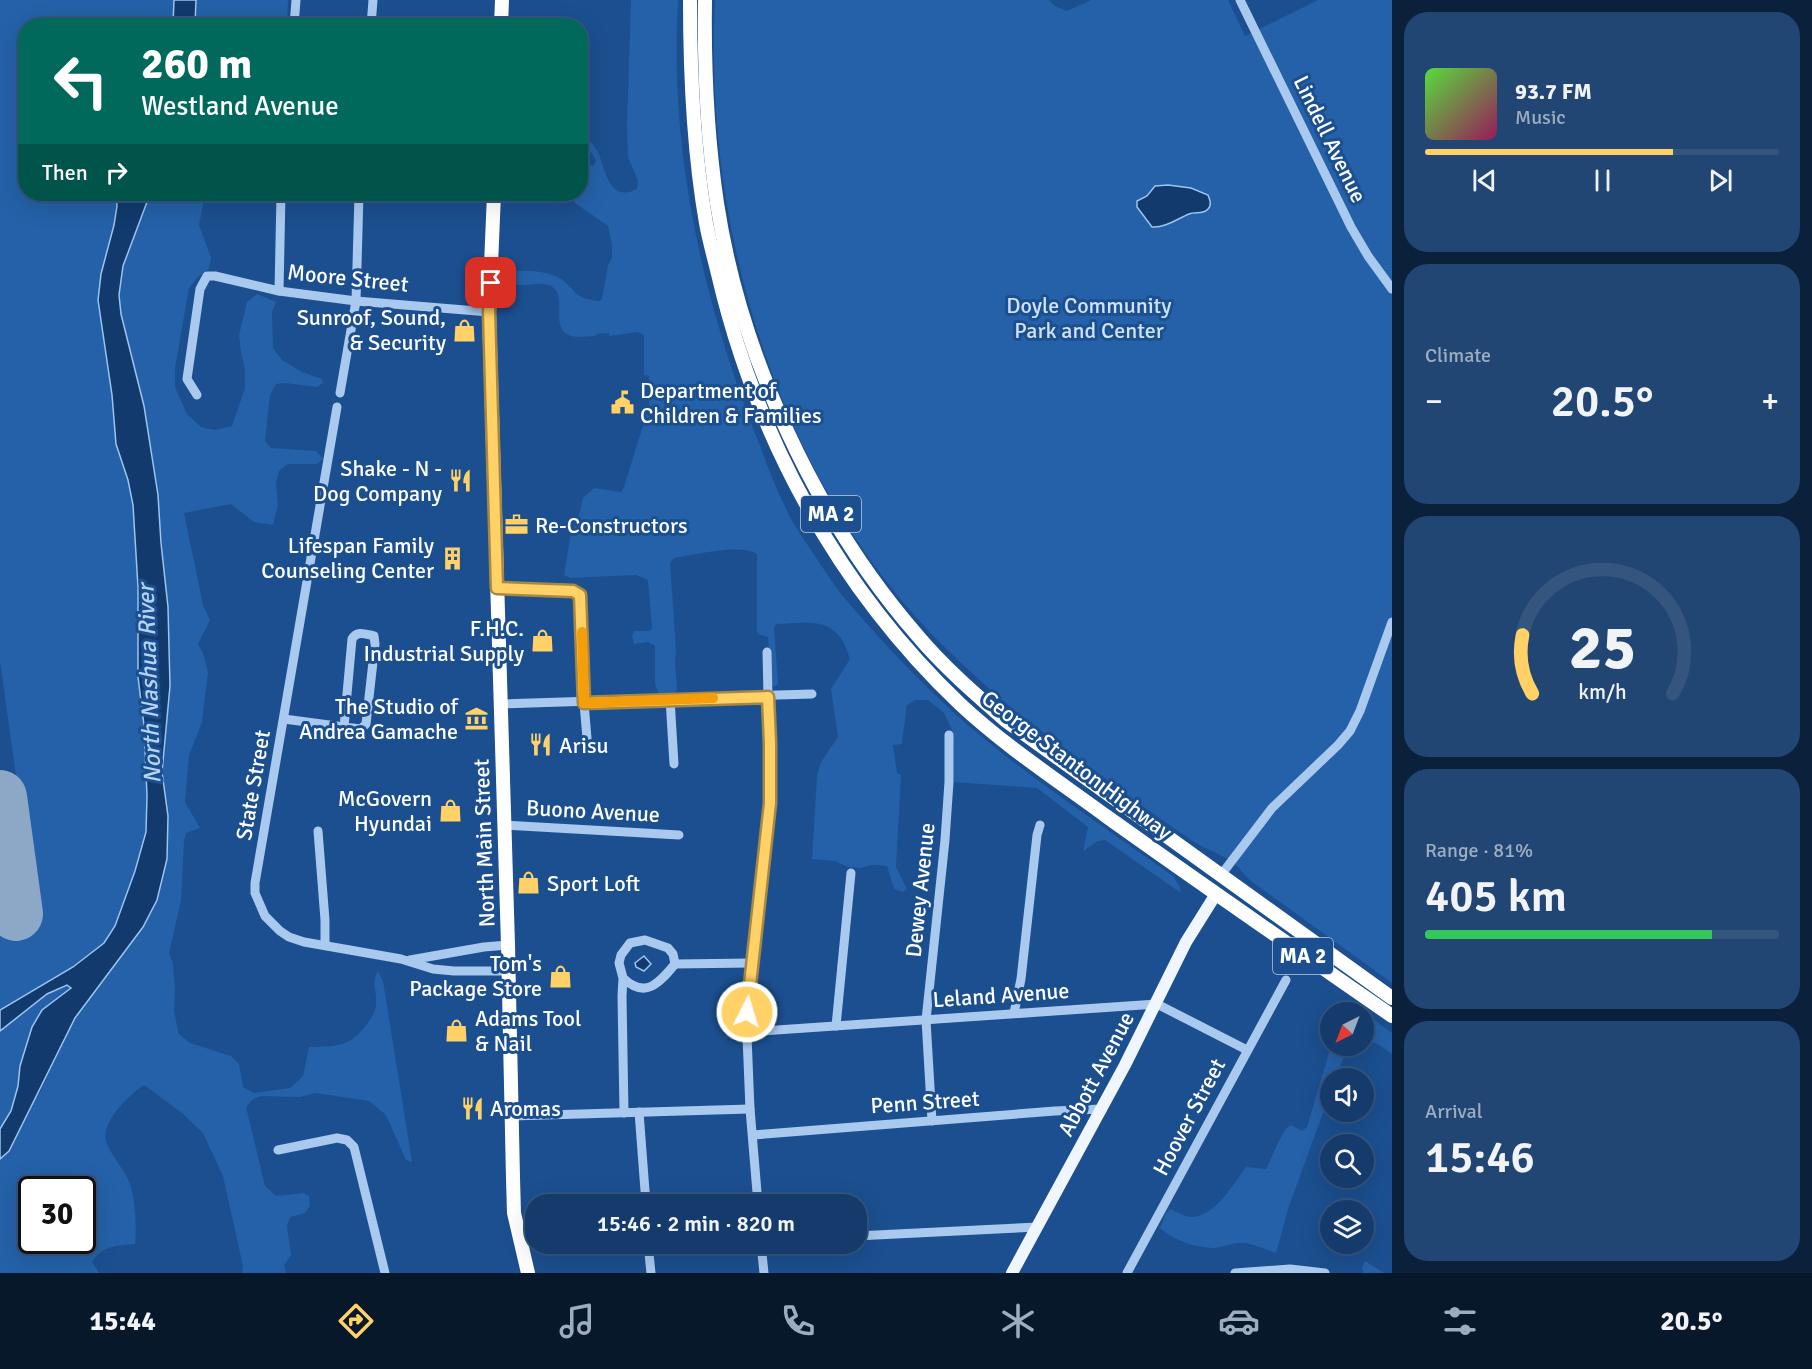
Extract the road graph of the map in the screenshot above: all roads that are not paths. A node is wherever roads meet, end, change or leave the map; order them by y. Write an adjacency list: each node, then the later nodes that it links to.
1 (296, 0): 7 (street)
2 (373, 0): 8 (street)
3 (502, 0): 9 (highway)
4 (690, 0): 39 (highway, George Stanton Highway / MA 2)
5 (705, 0): 38 (highway, George Stanton Highway / MA 2)
6 (1240, 0): 13 (street, Lindell Avenue)
7 (295, 18)
8 (372, 18)
9 (501, 18)
10 (281, 201): 14 (street)
11 (359, 201): 15 (street)
12 (494, 201): 16 (highway, North Main Street)
13 (1392, 289)
14 (279, 291): 15 (street, Moore Street); 18 (street, Moore Street)
15 (356, 301): 16 (street, Moore Street); 17 (street)
16 (489, 312): 20 (highway, North Main Street)
17 (340, 393)
18 (196, 395)
19 (337, 407): 28 (street, State Street)
20 (497, 588): 26 (street); 27 (highway, North Main Street)
21 (1392, 622): 38 (street)
22 (766, 652): 24 (street)
23 (812, 694): 24 (street)
24 (768, 697): 25 (street); 43 (street)
25 (670, 699): 26 (street); 32 (street)
26 (584, 703): 27 (street); 31 (street)
27 (501, 704): 33 (highway, North Main Street)
28 (284, 719): 29 (street); 40 (street, State Street)
29 (344, 727): 29 (street)
30 (949, 735): 52 (street, Dewey Avenue)
31 (588, 750)
32 (674, 764)
33 (504, 825): 36 (street, Buono Avenue); 41 (highway, North Main Street)
34 (1040, 825): 50 (street)
35 (318, 831): 40 (street)
36 (679, 835)
37 (851, 873): 53 (street)
38 (1221, 875): 48 (highway, George Stanton Highway / MA 2)
39 (1216, 894): 49 (main road, Abbott Avenue); 51 (highway, George Stanton Highway / MA 2)
40 (325, 945): 42 (street, State Street)
41 (508, 945): 42 (street); 45 (highway, North Main Street)
42 (406, 960): 45 (street, State Street)
43 (751, 963): 44 (street); 54 (street)
44 (675, 964): 46 (street); 46 (street)
45 (508, 971): 60 (highway, North Main Street)
46 (623, 978): 59 (street)
47 (1286, 980): 55 (street, Hoover Street)
48 (1392, 998)
49 (1157, 1004): 50 (street, Leland Avenue); 55 (street); 57 (main road, Abbott Avenue)
50 (1014, 1013): 52 (street, Leland Avenue)
51 (1392, 1016)
52 (926, 1020): 53 (street, Leland Avenue); 61 (street, Dewey Avenue)
53 (836, 1026): 54 (street, Leland Avenue)
54 (747, 1032): 56 (street)
55 (1247, 1050): 75 (street, Hoover Street)
56 (750, 1109): 58 (street); 62 (street)
57 (1101, 1109): 61 (street, Penn Street); 66 (main road, Abbott Avenue)
58 (639, 1112): 59 (street); 64 (street)
59 (624, 1113): 60 (street)
60 (512, 1116): 71 (highway, North Main Street)
61 (932, 1121): 62 (street, Penn Street)
62 (753, 1135): 65 (street)
63 (278, 1150): 70 (street)
64 (645, 1194)
65 (757, 1194)
66 (1038, 1227): 67 (street); 74 (main road, Abbott Avenue)
67 (867, 1235)
68 (649, 1254): 72 (street)
69 (762, 1254): 73 (street)
70 (385, 1273)
71 (528, 1273)
72 (651, 1273)
73 (764, 1273)
74 (1012, 1273)
75 (1127, 1273)
76 (1235, 1273): 77 (street)
77 (1325, 1273)

